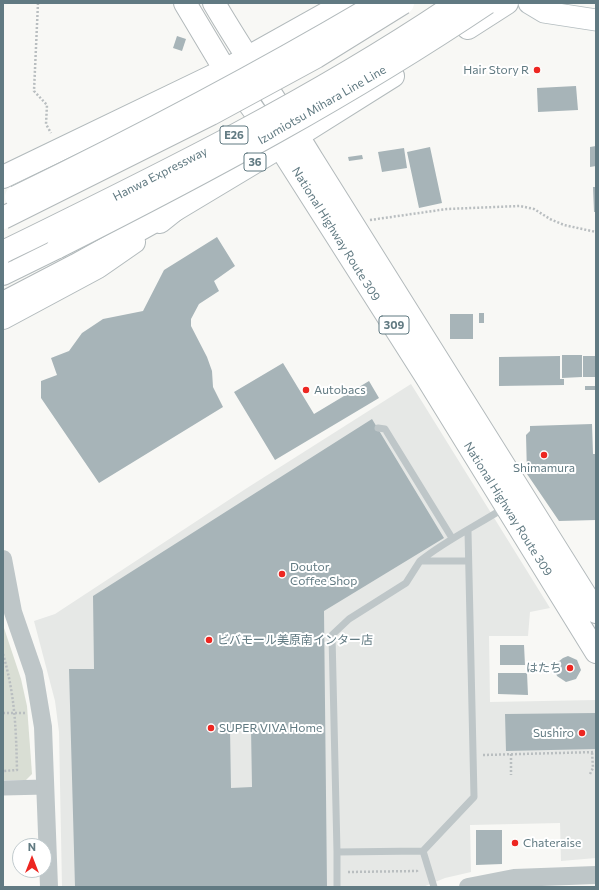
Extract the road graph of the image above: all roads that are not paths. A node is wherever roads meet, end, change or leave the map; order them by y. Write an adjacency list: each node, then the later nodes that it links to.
1 (185, 3): 12 (main road, National Highway Route 309 / 309)
2 (214, 3): 11 (main road, National Highway Route 309 / 309)
3 (343, 3): 11 (main road)
4 (379, 3): 15 (main road, bridge)
5 (403, 3): 17 (main road, E26, bridge)
6 (457, 3): 18 (main road, Hanwa Expressway / E26, bridge)
7 (487, 3): 16 (main road, Izumiotsu Mihara Line Line / 36, bridge)
8 (507, 3): 13 (main road, 36)
9 (529, 3): 10 (main road)
10 (596, 20)
11 (246, 58): 12 (main road); 13 (main road, National Highway Route 309 / 309)
12 (225, 70): 13 (main road, National Highway Route 309 / 309); 14 (main road)
13 (289, 141): 16 (main road, 36); 25 (main road, National Highway Route 309 / 309); 31 (main road, National Highway Route 309 / 309)
14 (3, 177)
15 (9, 200)
16 (169, 202): 19 (main road, Izumiotsu Mihara Line Line / 36, bridge); 22 (main road); 23 (main road, 36)
17 (3, 218)
18 (3, 252)
19 (61, 252): 20 (main road, Izumiotsu Mihara Line Line / 36); 21 (main road)
20 (3, 274)
21 (3, 289)
22 (3, 303)
23 (3, 318)
24 (378, 428): 27 (lane)
25 (506, 506): 26 (lane); 32 (main road, National Highway Route 309 / 309)
26 (468, 531): 27 (lane); 30 (lane)
27 (452, 538): 29 (lane)
28 (3, 559): 33 (street)
29 (420, 561): 30 (lane); 36 (lane)
30 (467, 561): 35 (lane)
31 (596, 612)
32 (596, 652)
33 (46, 787): 34 (street); 38 (street)
34 (3, 788)
35 (423, 851): 36 (lane); 40 (lane)
36 (337, 852): 39 (lane)
37 (596, 875): 41 (street)
38 (49, 887)
39 (337, 887)
40 (434, 887)
41 (468, 887)

